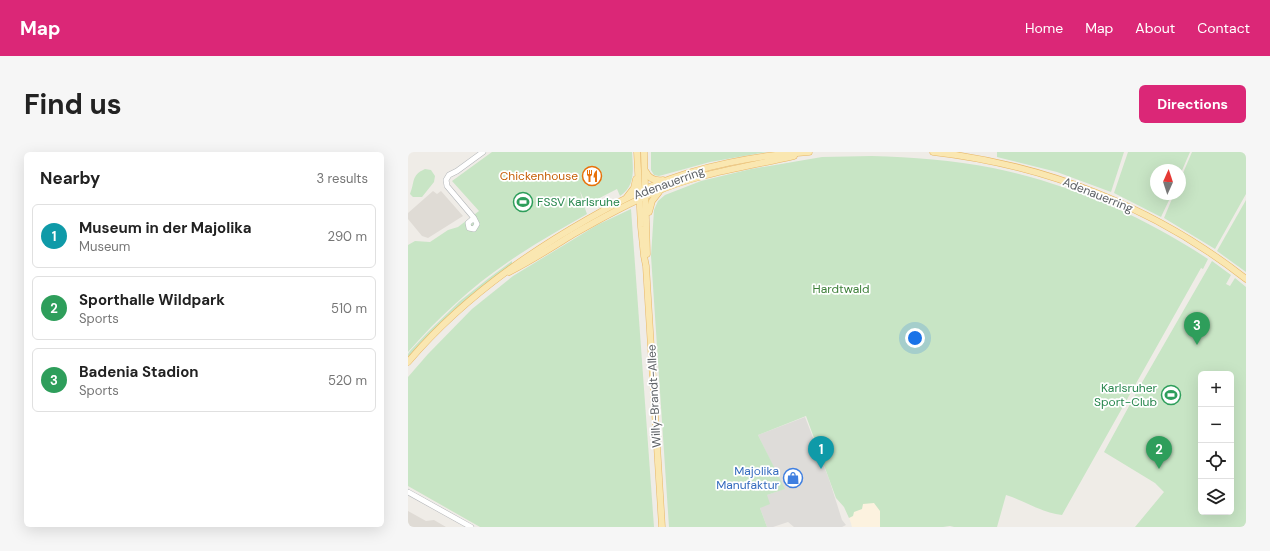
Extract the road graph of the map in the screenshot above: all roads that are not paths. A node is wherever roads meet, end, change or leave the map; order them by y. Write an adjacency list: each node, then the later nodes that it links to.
1 (483, 152): 15 (street)
2 (637, 152): 7 (main road, Willy-Brandt-Allee)
3 (644, 152): 6 (main road, Willy-Brandt-Allee)
4 (809, 152): 8 (main road, Adenauerring); 10 (main road, Adenauerring)
5 (933, 152): 19 (main road, Adenauerring)
6 (645, 171): 8 (main road); 9 (main road, Willy-Brandt-Allee)
7 (638, 172): 11 (main road, Willy-Brandt-Allee); 14 (main road)
8 (669, 180): 9 (main road, Adenauerring)
9 (646, 189): 11 (main road, Adenauerring); 12 (main road, Willy-Brandt-Allee)
10 (660, 190): 12 (main road, Adenauerring); 16 (main road)
11 (639, 192): 13 (main road, Willy-Brandt-Allee); 14 (main road, Adenauerring)
12 (646, 196): 13 (main road, Adenauerring); 16 (main road, Willy-Brandt-Allee)
13 (640, 199): 17 (main road, Willy-Brandt-Allee); 18 (main road, Adenauerring)
14 (624, 200): 18 (main road, Adenauerring)
15 (474, 218)
16 (646, 219): 17 (main road, Willy-Brandt-Allee)
17 (646, 266): 23 (main road, Willy-Brandt-Allee)
18 (502, 275): 20 (main road, Adenauerring)
19 (1246, 279)
20 (408, 362)
21 (408, 492): 22 (street)
22 (471, 527)
23 (662, 527)

